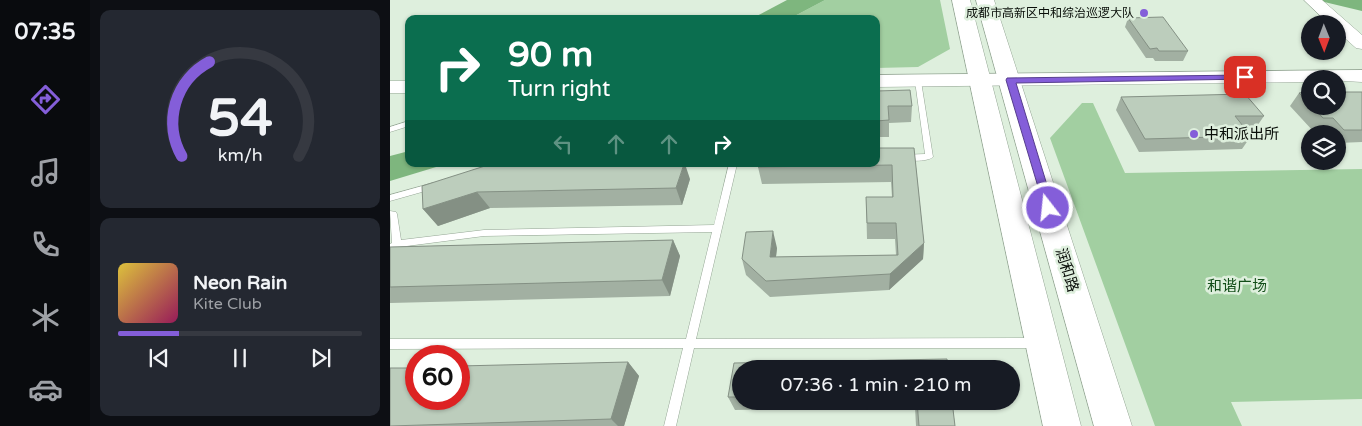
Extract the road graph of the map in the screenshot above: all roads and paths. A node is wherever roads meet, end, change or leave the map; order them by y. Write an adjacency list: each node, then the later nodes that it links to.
1 (961, 0): 6 (main road)
2 (985, 0): 7 (main road, 润和路)
3 (1313, 1): 4 (street)
4 (1362, 44)
5 (1362, 76): 7 (street)
6 (979, 80): 7 (street); 8 (street); 23 (main road)
7 (1011, 80): 28 (main road, 润和路)
8 (918, 81): 9 (street); 14 (lane)
9 (880, 82)
10 (405, 86): 11 (street)
11 (390, 87)
12 (405, 124): 13 (lane)
13 (390, 130)
14 (894, 157)
15 (501, 167): 17 (lane)
16 (732, 167): 21 (lane)
17 (482, 172)
18 (446, 182): 19 (lane)
19 (390, 198)
20 (390, 214): 22 (lane)
21 (718, 228): 22 (lane); 25 (lane)
22 (394, 247)
23 (1042, 343): 25 (lane); 27 (main road)
24 (390, 344): 25 (lane)
25 (690, 344): 26 (lane)
26 (670, 426)
27 (1062, 426)
28 (1113, 426)

